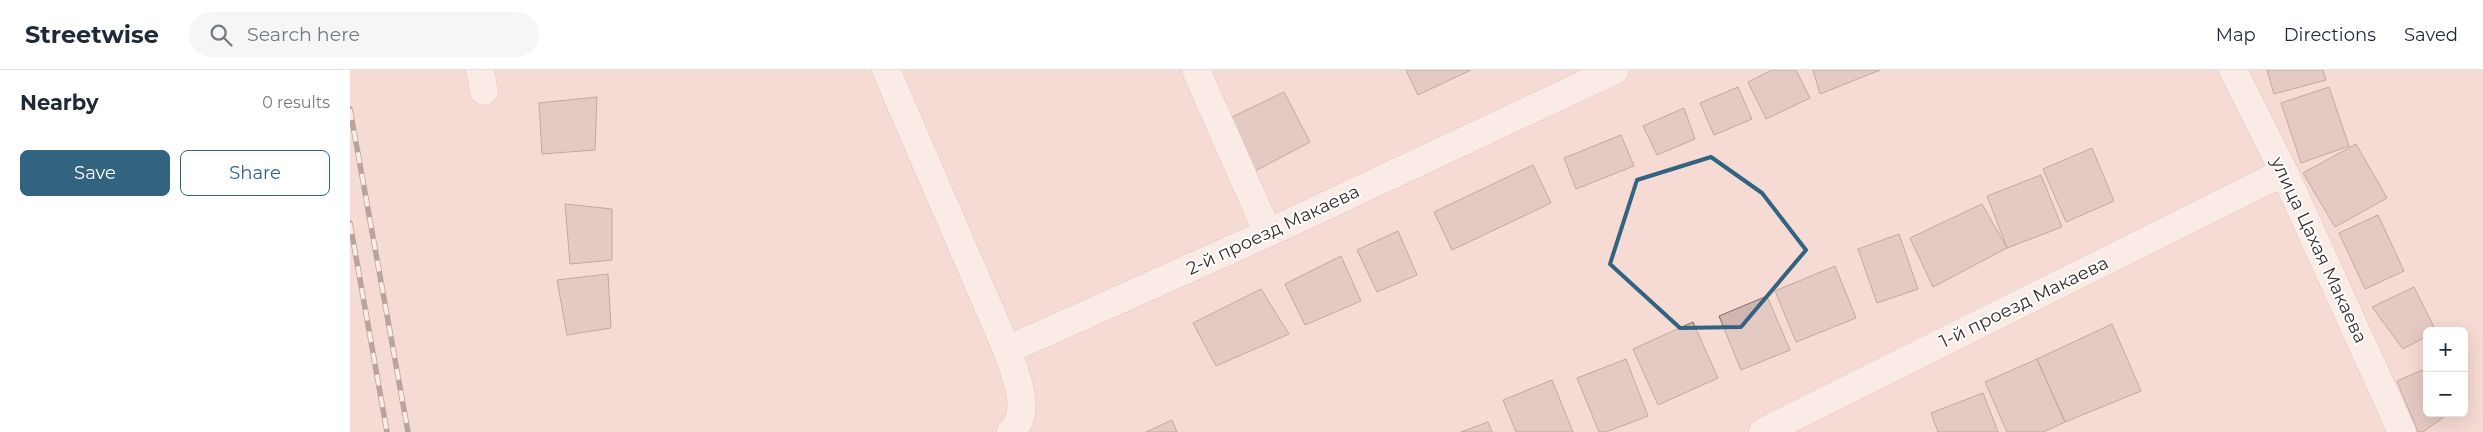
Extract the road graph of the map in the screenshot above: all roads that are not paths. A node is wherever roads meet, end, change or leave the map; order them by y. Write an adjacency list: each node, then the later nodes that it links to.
1 (886, 70): 7 (street)
2 (1196, 70): 6 (street)
3 (1616, 70): 6 (street, 2-й проезд Макаева)
4 (2233, 70): 5 (street, улица Цахая Макаева)
5 (2284, 172): 9 (street, 1-й проезд Макаева); 10 (street, улица Цахая Макаева)
6 (1268, 233): 7 (street, 2-й проезд Макаева)
7 (1007, 350): 8 (street)
8 (1011, 432)
9 (1763, 432)
10 (2402, 432)

